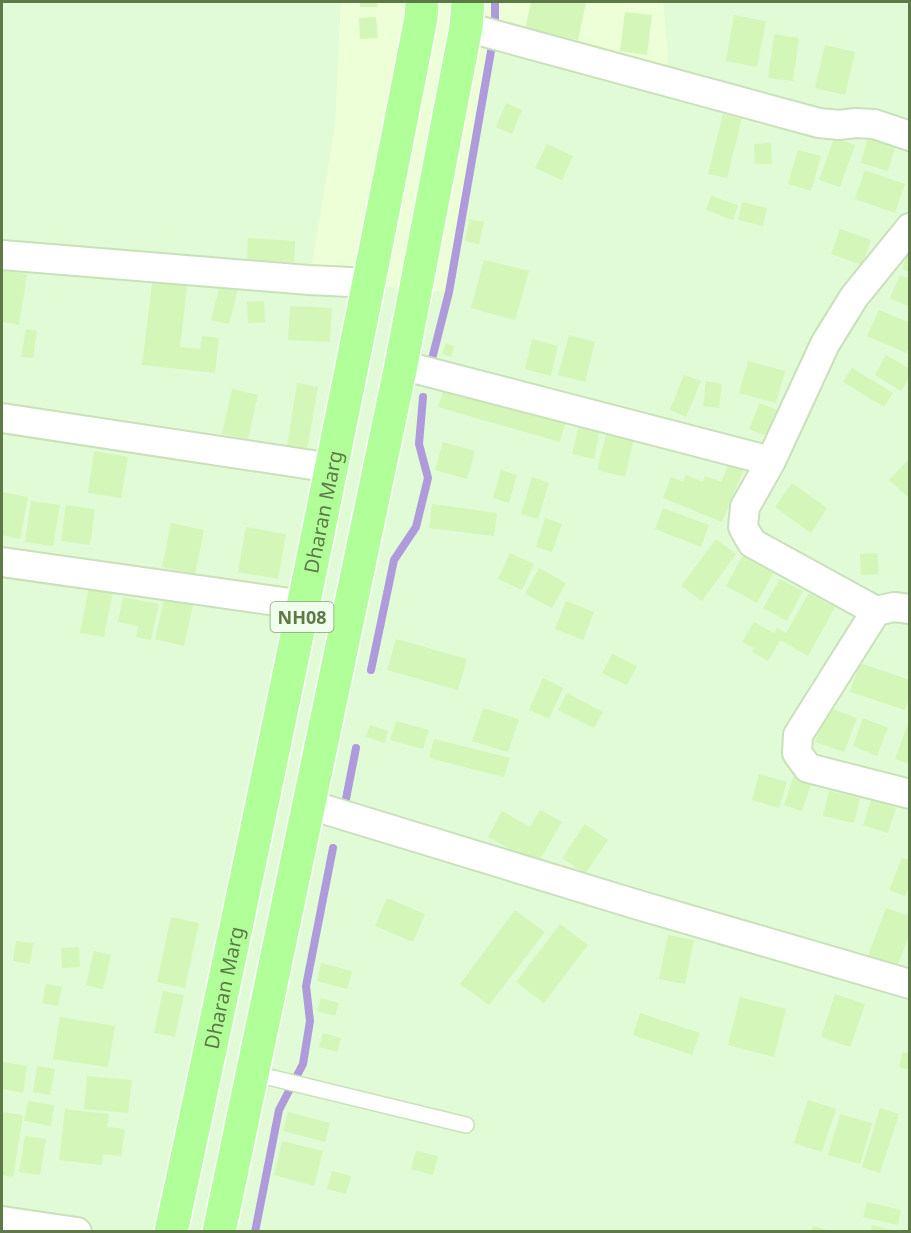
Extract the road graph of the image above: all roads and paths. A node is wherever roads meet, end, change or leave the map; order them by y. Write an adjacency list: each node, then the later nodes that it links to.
1 (422, 2): 6 (main road, Dharan Marg / NH08)
2 (467, 14): 3 (street); 7 (main road, NH08)
3 (909, 136)
4 (909, 228): 9 (street)
5 (2, 255): 6 (street)
6 (370, 283): 10 (main road, Dharan Marg / NH08)
7 (400, 365): 9 (street); 15 (main road, NH08)
8 (2, 418): 10 (street)
9 (771, 461): 13 (street)
10 (332, 468): 12 (main road, Dharan Marg / NH08)
11 (2, 562): 12 (street)
12 (304, 604): 21 (main road, Dharan Marg / NH08)
13 (897, 604): 14 (street)
14 (909, 794)
15 (307, 804): 16 (street); 17 (main road, NH08)
16 (909, 984)
17 (252, 1073): 18 (lane); 22 (main road, NH08)
18 (466, 1125)
19 (2, 1221): 20 (street)
20 (77, 1232)
21 (171, 1232)
22 (219, 1232)

